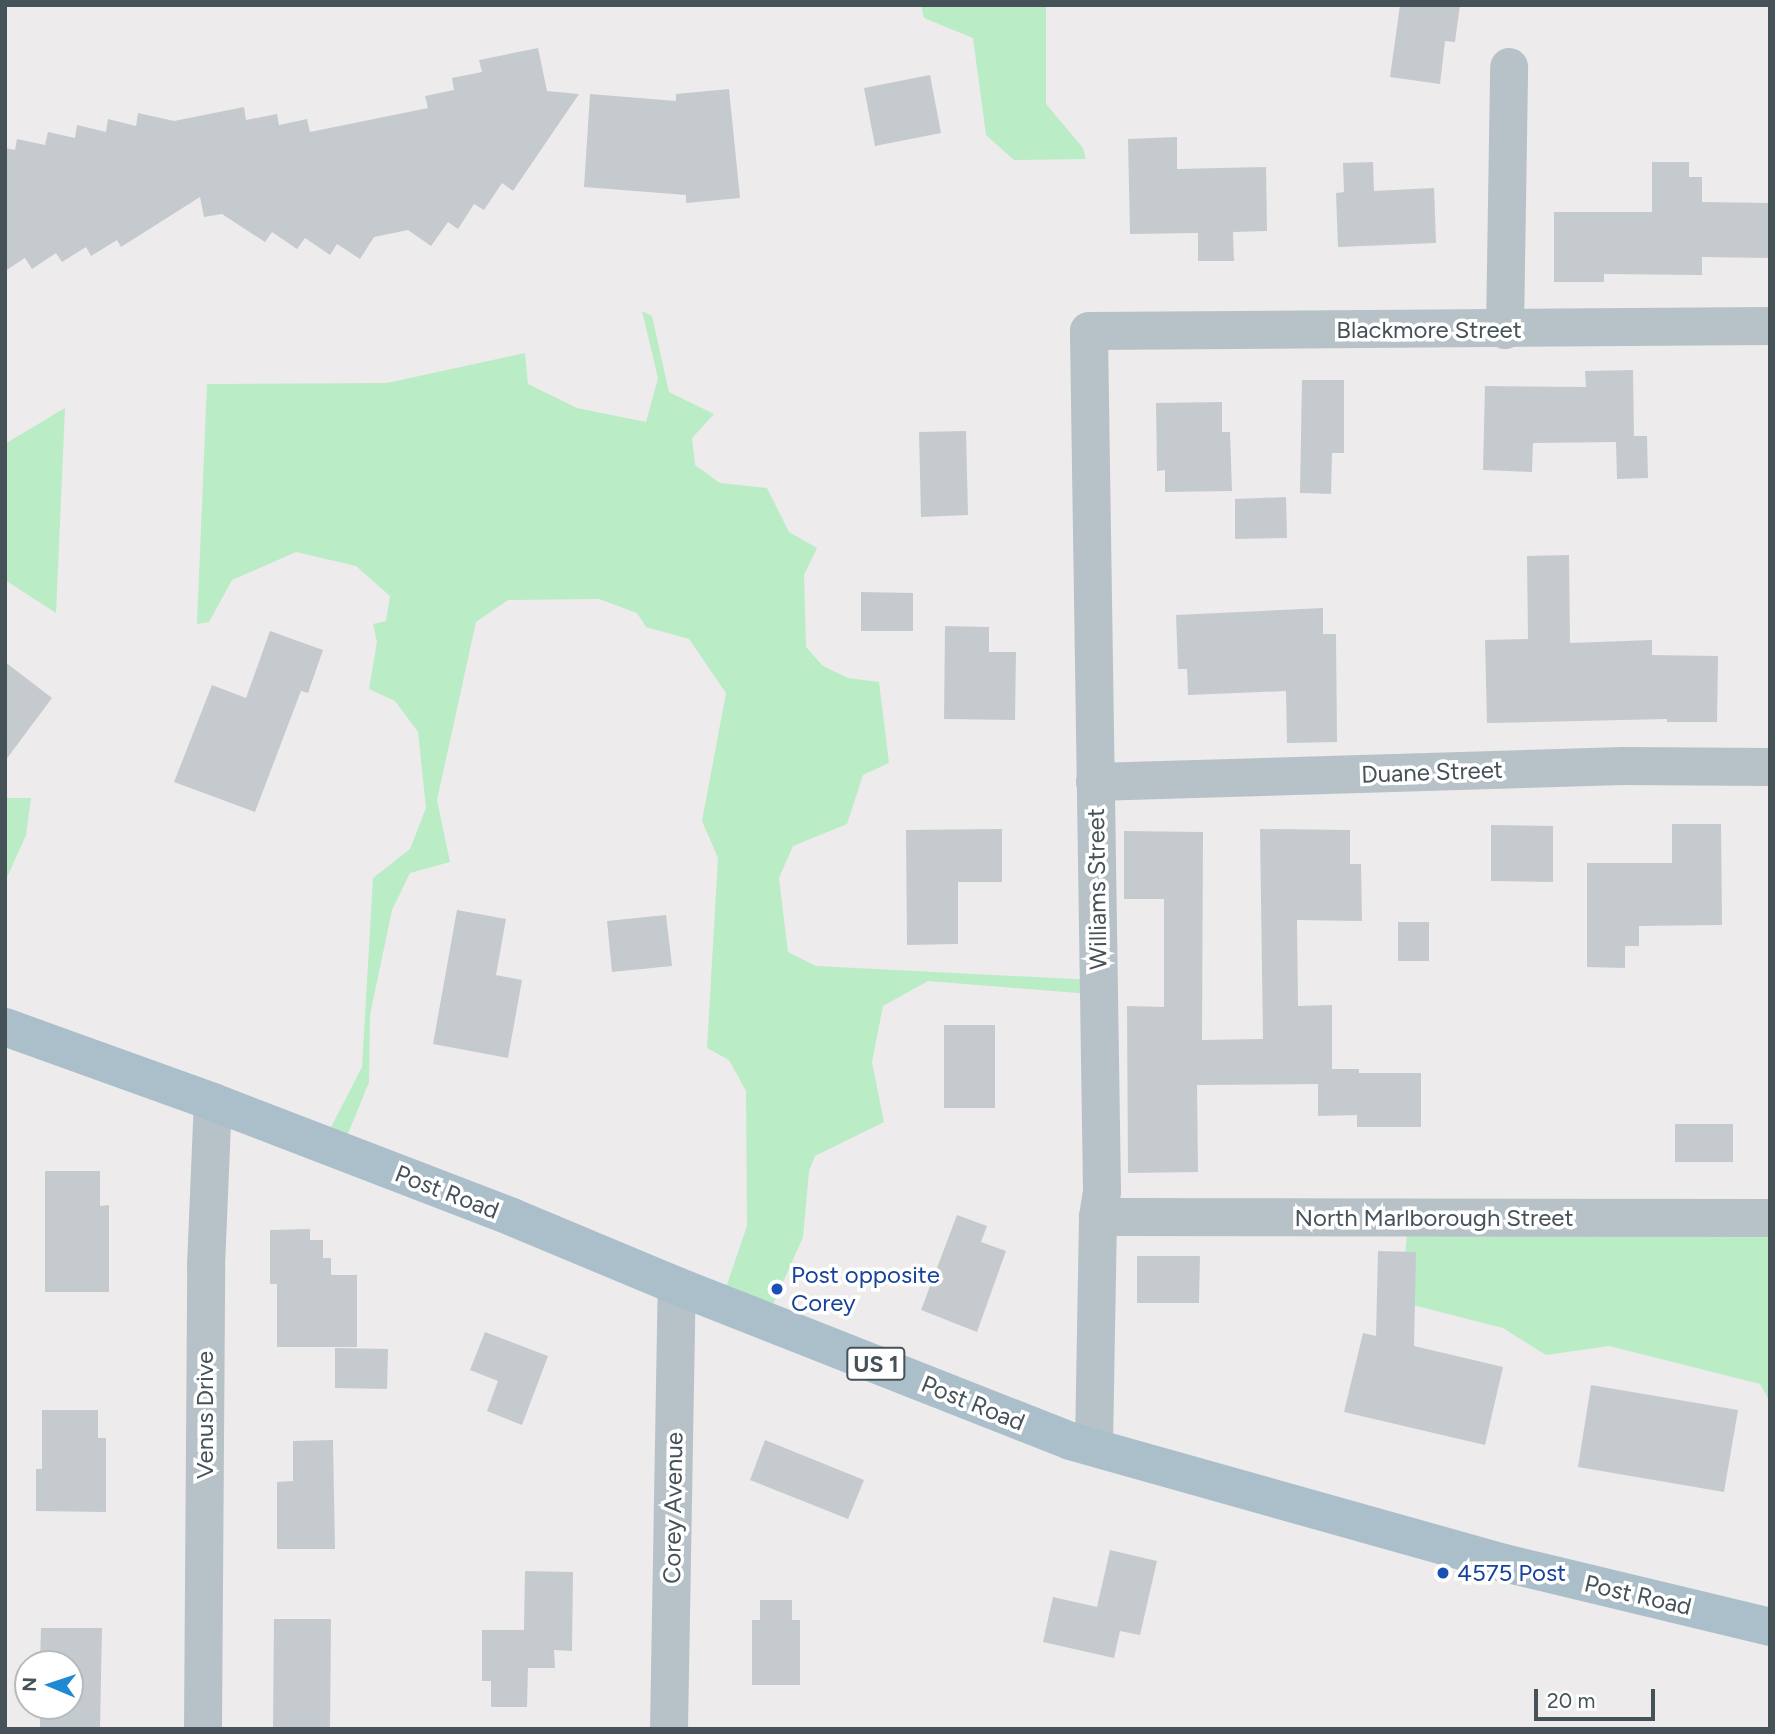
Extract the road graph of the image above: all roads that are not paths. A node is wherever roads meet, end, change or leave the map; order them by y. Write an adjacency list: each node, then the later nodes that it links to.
1 (1509, 67): 3 (street)
2 (1770, 327): 3 (street, Blackmore Street)
3 (1505, 330): 4 (street, Blackmore Street)
4 (1089, 331): 6 (street, Williams Street)
5 (1770, 767): 6 (street, Duane Street)
6 (1095, 782): 9 (street, Williams Street)
7 (5, 1027): 8 (main road, Post Road / US 1)
8 (213, 1102): 11 (main road, Post Road / US 1); 14 (street, Venus Drive)
9 (1098, 1217): 10 (street, North Marlborough Street); 12 (street, Williams Street)
10 (1770, 1218)
11 (677, 1286): 12 (main road, Post Road / US 1); 15 (street, Corey Avenue)
12 (1094, 1446): 13 (main road, Post Road / US 1)
13 (1770, 1628)
14 (203, 1729)
15 (668, 1729)

